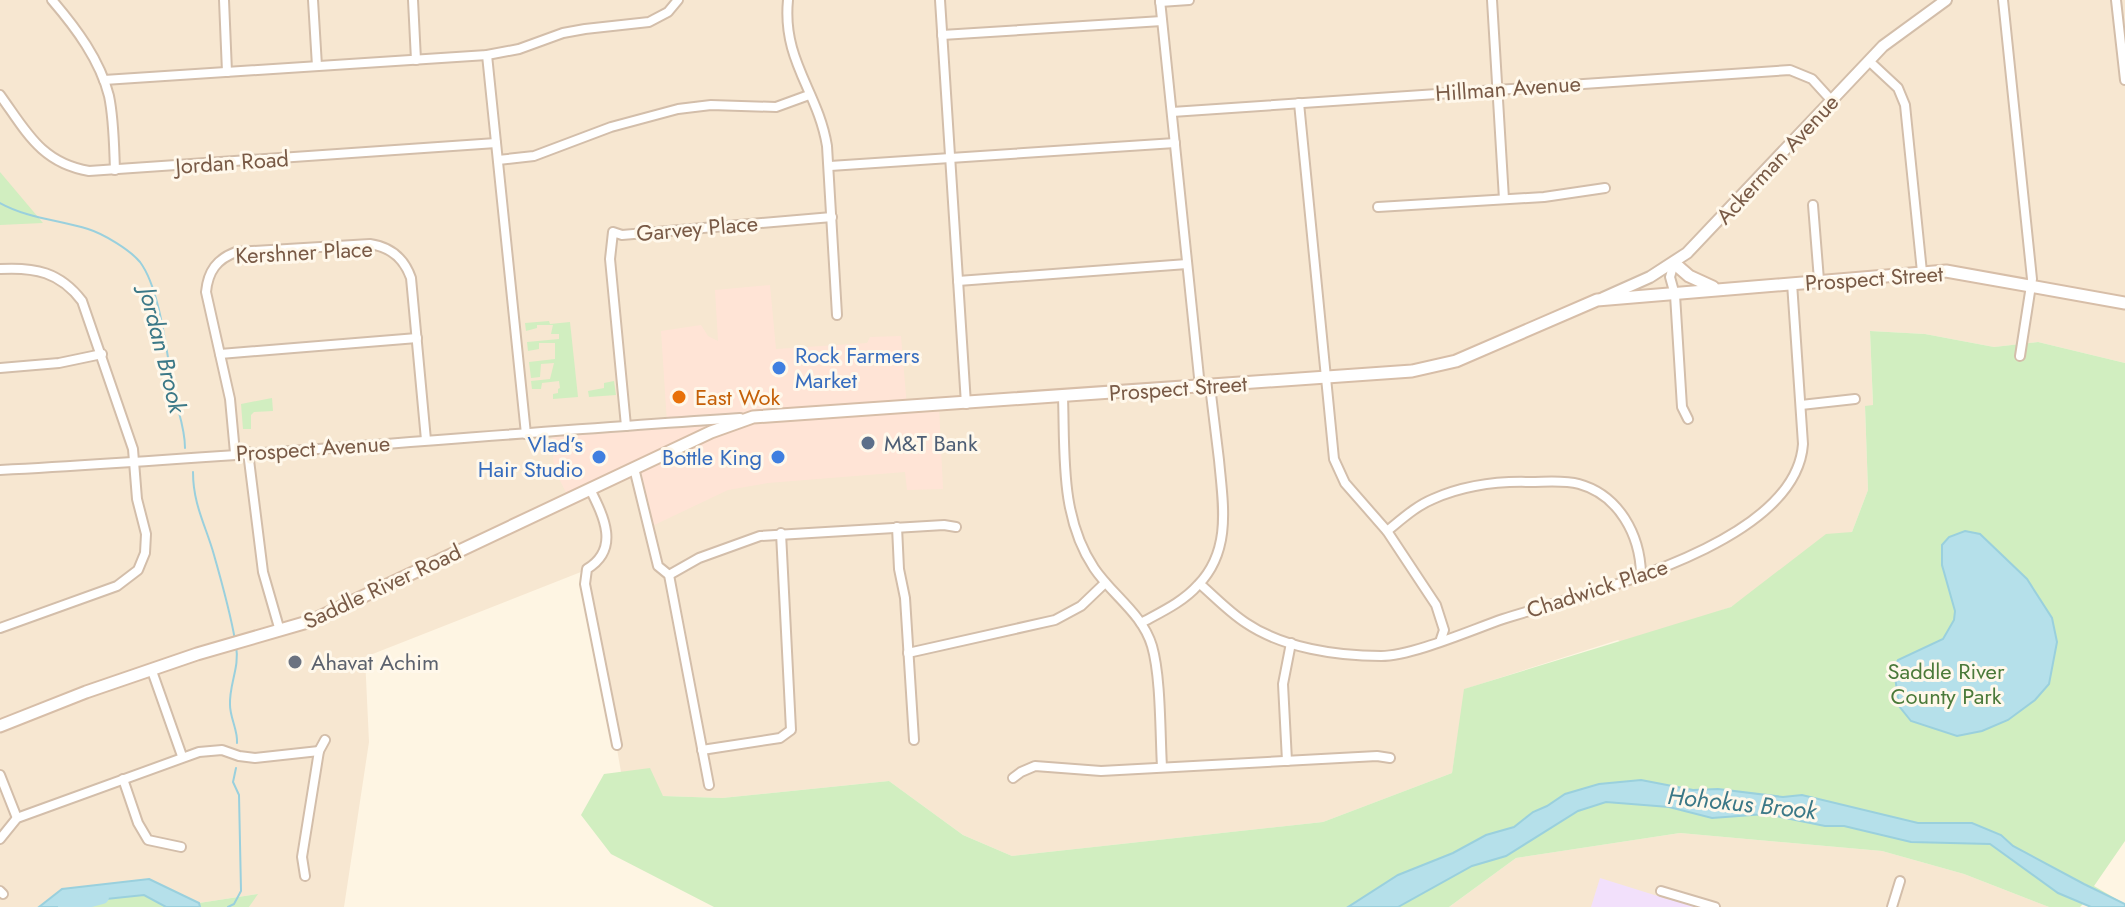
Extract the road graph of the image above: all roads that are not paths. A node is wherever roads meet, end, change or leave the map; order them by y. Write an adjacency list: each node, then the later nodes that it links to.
1 (224, 0): 20 (street)
2 (313, 0): 19 (street)
3 (413, 0): 17 (street)
4 (678, 0): 16 (street)
5 (788, 0): 25 (street)
6 (940, 0): 15 (street)
7 (1189, 0): 12 (street)
8 (1492, 0): 23 (street)
9 (1945, 0): 18 (street, Ackerman Avenue)
10 (2003, 0): 47 (street)
11 (2116, 0): 22 (street)
12 (1160, 1): 14 (street)
13 (56, 2): 21 (street)
14 (1162, 21): 15 (street); 28 (street)
15 (942, 35): 31 (street)
16 (487, 55): 17 (street); 29 (street)
17 (416, 60): 19 (street)
18 (1869, 61): 26 (street, Ackerman Avenue); 43 (street)
19 (317, 66): 20 (street)
20 (227, 72): 21 (street)
21 (104, 80): 34 (street)
22 (2125, 80)
23 (1497, 89): 26 (street, Hillman Avenue); 27 (street, Hillman Avenue); 36 (street)
24 (0, 95): 34 (street, Jordan Road)
25 (809, 95): 32 (street); 33 (street)
26 (1832, 101): 40 (street, Ackerman Avenue)
27 (1299, 103): 28 (street, Hillman Avenue); 58 (street)
28 (1172, 112): 30 (street)
29 (496, 143): 32 (street); 34 (street, Jordan Road)
30 (1175, 143): 31 (street); 41 (street)
31 (950, 158): 33 (street); 45 (street)
32 (498, 160): 67 (street)
33 (830, 166): 39 (street)
34 (115, 170)
35 (1605, 188): 36 (street)
36 (1504, 199): 38 (street)
37 (1813, 205): 44 (street)
38 (1378, 207)
39 (832, 217): 52 (street); 66 (street, Garvey Place)
40 (1674, 263): 48 (main road); 49 (street); 50 (street, Ackerman Avenue)
41 (1187, 264): 45 (street); 59 (street)
42 (0, 269): 54 (street)
43 (1922, 272): 44 (main road, Prospect Street); 47 (main road, Prospect Street)
44 (1819, 280): 46 (main road, Prospect Street)
45 (958, 281): 62 (street)
46 (1792, 283): 48 (main road, Prospect Street); 63 (street, Chadwick Place)
47 (2031, 285): 51 (main road, Prospect Street); 56 (street)
48 (1717, 289): 49 (main road, Prospect Street)
49 (1675, 295): 50 (main road, Prospect Street); 65 (street)
50 (1597, 300): 58 (main road, Prospect Street)
51 (2125, 303)
52 (837, 315)
53 (417, 338): 55 (street); 55 (street, Kershner Place); 68 (street, Kershner Place)
54 (102, 354): 57 (street); 71 (street)
55 (220, 354): 70 (street, Kershner Place)
56 (2020, 356)
57 (0, 368)
58 (1326, 377): 59 (main road, Prospect Street); 77 (street)
59 (1205, 386): 60 (main road, Prospect Street); 82 (street)
60 (1063, 397): 62 (main road, Prospect Street); 81 (street)
61 (1855, 399): 63 (street)
62 (966, 404): 64 (main road, Prospect Street)
63 (1801, 405): 79 (street, Chadwick Place)
64 (753, 417): 66 (street, Prospect Street); 72 (main road, Saddle River Road)
65 (1688, 419)
66 (626, 426): 67 (street, Prospect Avenue)
67 (526, 434): 68 (street, Prospect Avenue)
68 (426, 440): 69 (street, Prospect Avenue)
69 (248, 452): 70 (street, Prospect Avenue); 85 (street)
70 (235, 453): 71 (street, Prospect Avenue)
71 (133, 463): 73 (street, Prospect Avenue); 84 (street)
72 (634, 468): 74 (main road, Saddle River Road); 80 (street)
73 (0, 470)
74 (590, 489): 85 (main road, Saddle River Road); 93 (street)
75 (897, 527): 76 (street); 78 (street); 88 (street)
76 (956, 527)
77 (1387, 531): 79 (street); 86 (street)
78 (781, 533): 80 (street); 94 (street)
79 (1641, 574): 86 (street, Chadwick Place)
80 (669, 575): 94 (street)
81 (1105, 583): 83 (street); 88 (street)
82 (1200, 584): 83 (street); 87 (street, Chadwick Place)
83 (1141, 623): 99 (street)
84 (0, 628)
85 (280, 631): 89 (main road, Saddle River Road)
86 (1441, 639): 87 (street, Chadwick Place)
87 (1291, 643): 98 (street)
88 (908, 653): 92 (street)
89 (152, 671): 90 (main road, Saddle River Road); 96 (street)
90 (0, 726)
91 (325, 740): 95 (street)
92 (914, 740)
93 (617, 745)
94 (702, 750): 103 (street)
95 (319, 751): 96 (street); 107 (street)
96 (182, 756): 102 (street)
97 (1390, 758): 98 (street)
98 (1287, 761): 99 (street)
99 (1162, 767): 101 (street)
100 (0, 775): 104 (street)
101 (1013, 778)
102 (123, 779): 104 (street); 106 (street)
103 (709, 785)
104 (17, 818): 105 (street)
105 (0, 839)
106 (181, 847)
107 (305, 876)
108 (1900, 881): 111 (street)
109 (1661, 891): 110 (street)
110 (1715, 907)
111 (1892, 907)

